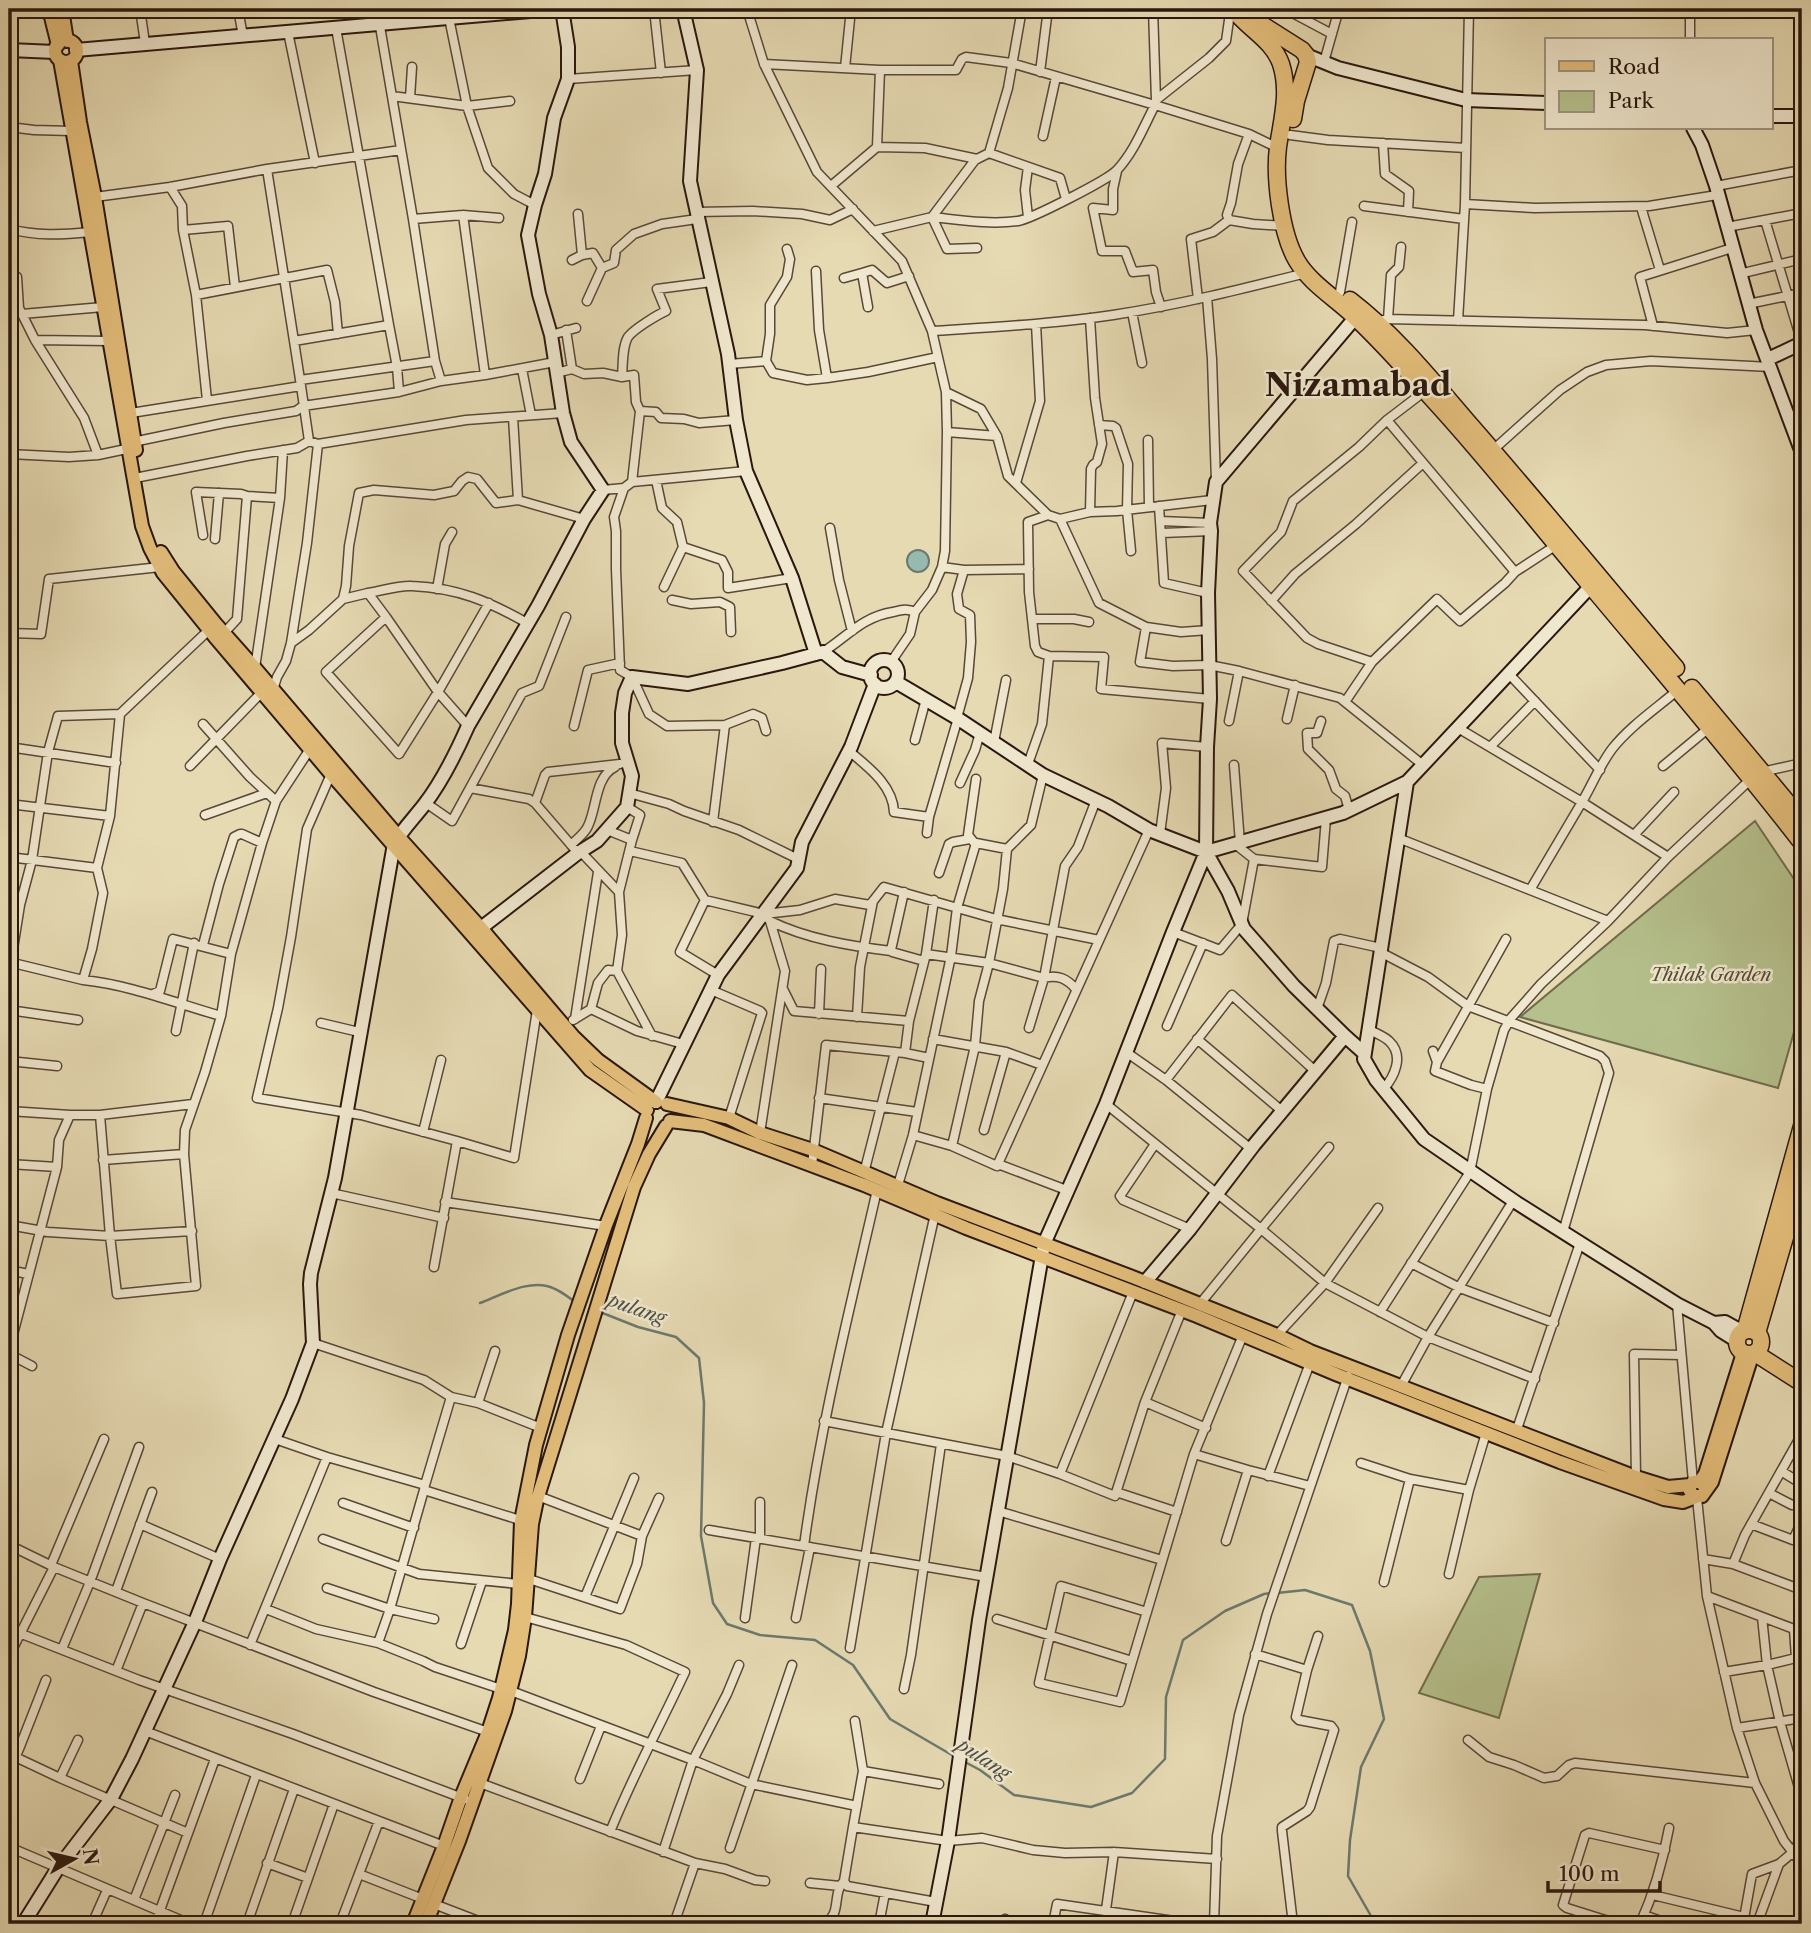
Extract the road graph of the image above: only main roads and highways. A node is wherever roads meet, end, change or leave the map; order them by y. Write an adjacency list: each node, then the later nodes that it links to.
1 (50, 9): 4 (main road)
2 (62, 9): 4 (main road)
3 (1237, 9): 5 (highway); 6 (highway)
4 (65, 51): 8 (main road); 8 (main road)
5 (1302, 58): 6 (highway); 6 (highway); 7 (highway)
6 (1281, 64): 7 (highway)
7 (1369, 318): 11 (highway); 11 (highway)
8 (131, 445): 9 (main road); 9 (main road)
9 (216, 629): 10 (main road); 10 (main road)
10 (267, 691): 13 (main road); 13 (main road)
11 (1757, 775): 12 (highway); 14 (highway)
12 (1802, 820)
13 (396, 840): 15 (main road); 15 (main road)
14 (1802, 843)
15 (654, 1108): 16 (main road); 16 (main road); 20 (main road); 26 (main road)
16 (668, 1123): 20 (main road); 26 (main road)
17 (1802, 1126): 19 (highway)
18 (1802, 1179): 19 (highway)
19 (1792, 1207): 21 (highway)
20 (1043, 1250): 23 (main road); 23 (main road)
21 (1749, 1343): 22 (highway); 24 (highway); 25 (main road)
22 (1802, 1371)
23 (1350, 1373): 25 (main road); 25 (main road)
24 (1802, 1383)
25 (1697, 1489)
26 (526, 1523): 27 (main road)
27 (524, 1581): 28 (main road); 28 (main road)
28 (506, 1690): 29 (main road); 29 (main road)
29 (467, 1800): 30 (main road); 30 (main road)
30 (428, 1901): 31 (main road); 32 (main road)
31 (413, 1924)
32 (426, 1924)

